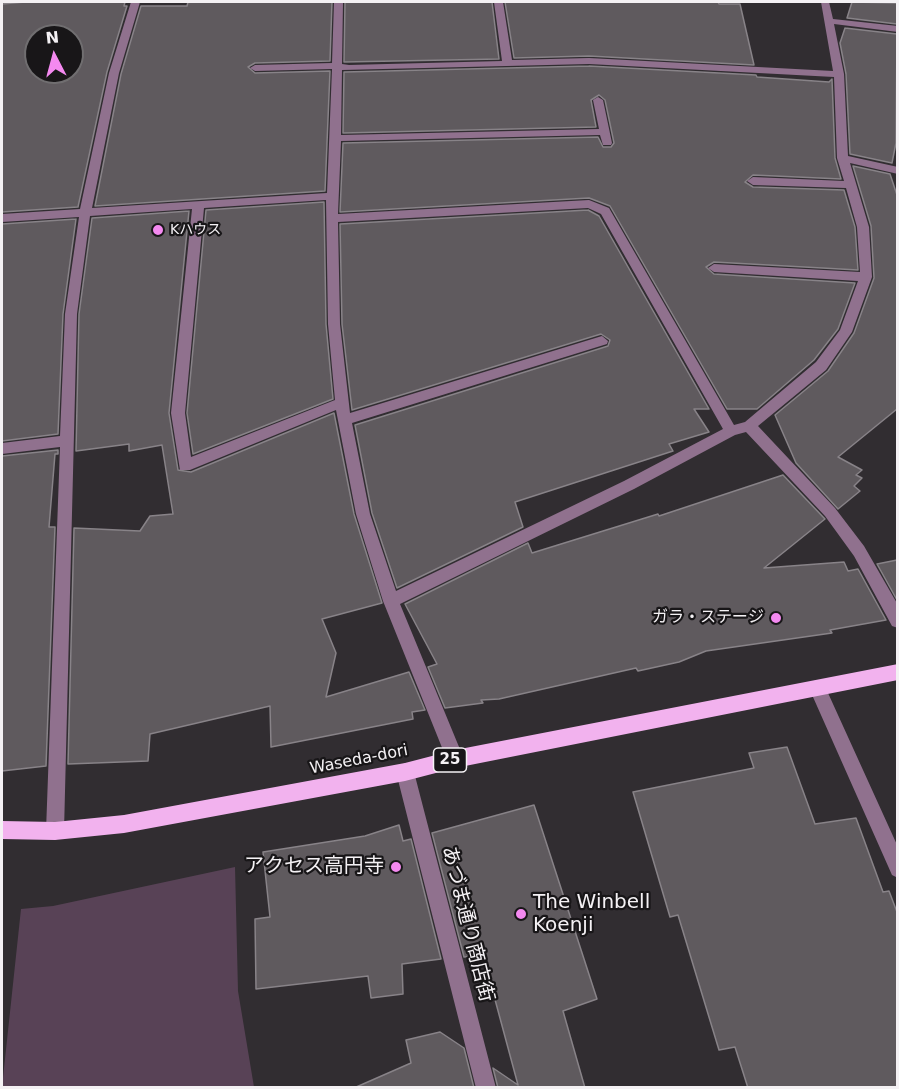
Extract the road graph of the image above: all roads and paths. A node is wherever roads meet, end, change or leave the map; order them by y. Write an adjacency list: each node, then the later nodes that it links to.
1 (135, 2): 19 (street)
2 (338, 2): 8 (street)
3 (498, 2): 7 (street)
4 (825, 2): 5 (street)
5 (829, 21): 6 (street); 10 (street)
6 (897, 29)
7 (507, 62): 8 (street); 10 (street)
8 (336, 66): 9 (street); 12 (street)
9 (255, 68)
10 (839, 74): 13 (street)
11 (598, 100): 12 (street)
12 (336, 138): 17 (street)
13 (843, 158): 14 (street); 16 (street)
14 (897, 171)
15 (753, 181): 16 (street)
16 (851, 185): 23 (street)
17 (332, 196): 18 (street); 21 (street)
18 (198, 206): 19 (street); 25 (street)
19 (85, 212): 20 (street); 29 (street)
20 (2, 218)
21 (333, 218): 25 (street); 28 (street)
22 (714, 268): 23 (street)
23 (866, 277): 27 (street)
24 (602, 341): 26 (street)
25 (343, 402): 26 (street)
26 (344, 420): 31 (street)
27 (749, 426): 28 (street); 32 (street)
28 (731, 431): 31 (street)
29 (66, 441): 30 (street); 38 (street)
30 (2, 448)
31 (391, 602): 35 (street)
32 (897, 621)
33 (897, 672): 34 (main road, Waseda-dori / 25)
34 (817, 688): 35 (main road, Waseda-dori / 25); 39 (street)
35 (455, 759): 36 (main road, Waseda-dori / 25)
36 (405, 772): 38 (main road, Waseda-dori / 25); 40 (street, あづま通り商店街)
37 (2, 830): 38 (main road, Waseda-dori / 25)
38 (55, 831)
39 (897, 869)
40 (486, 1088)

